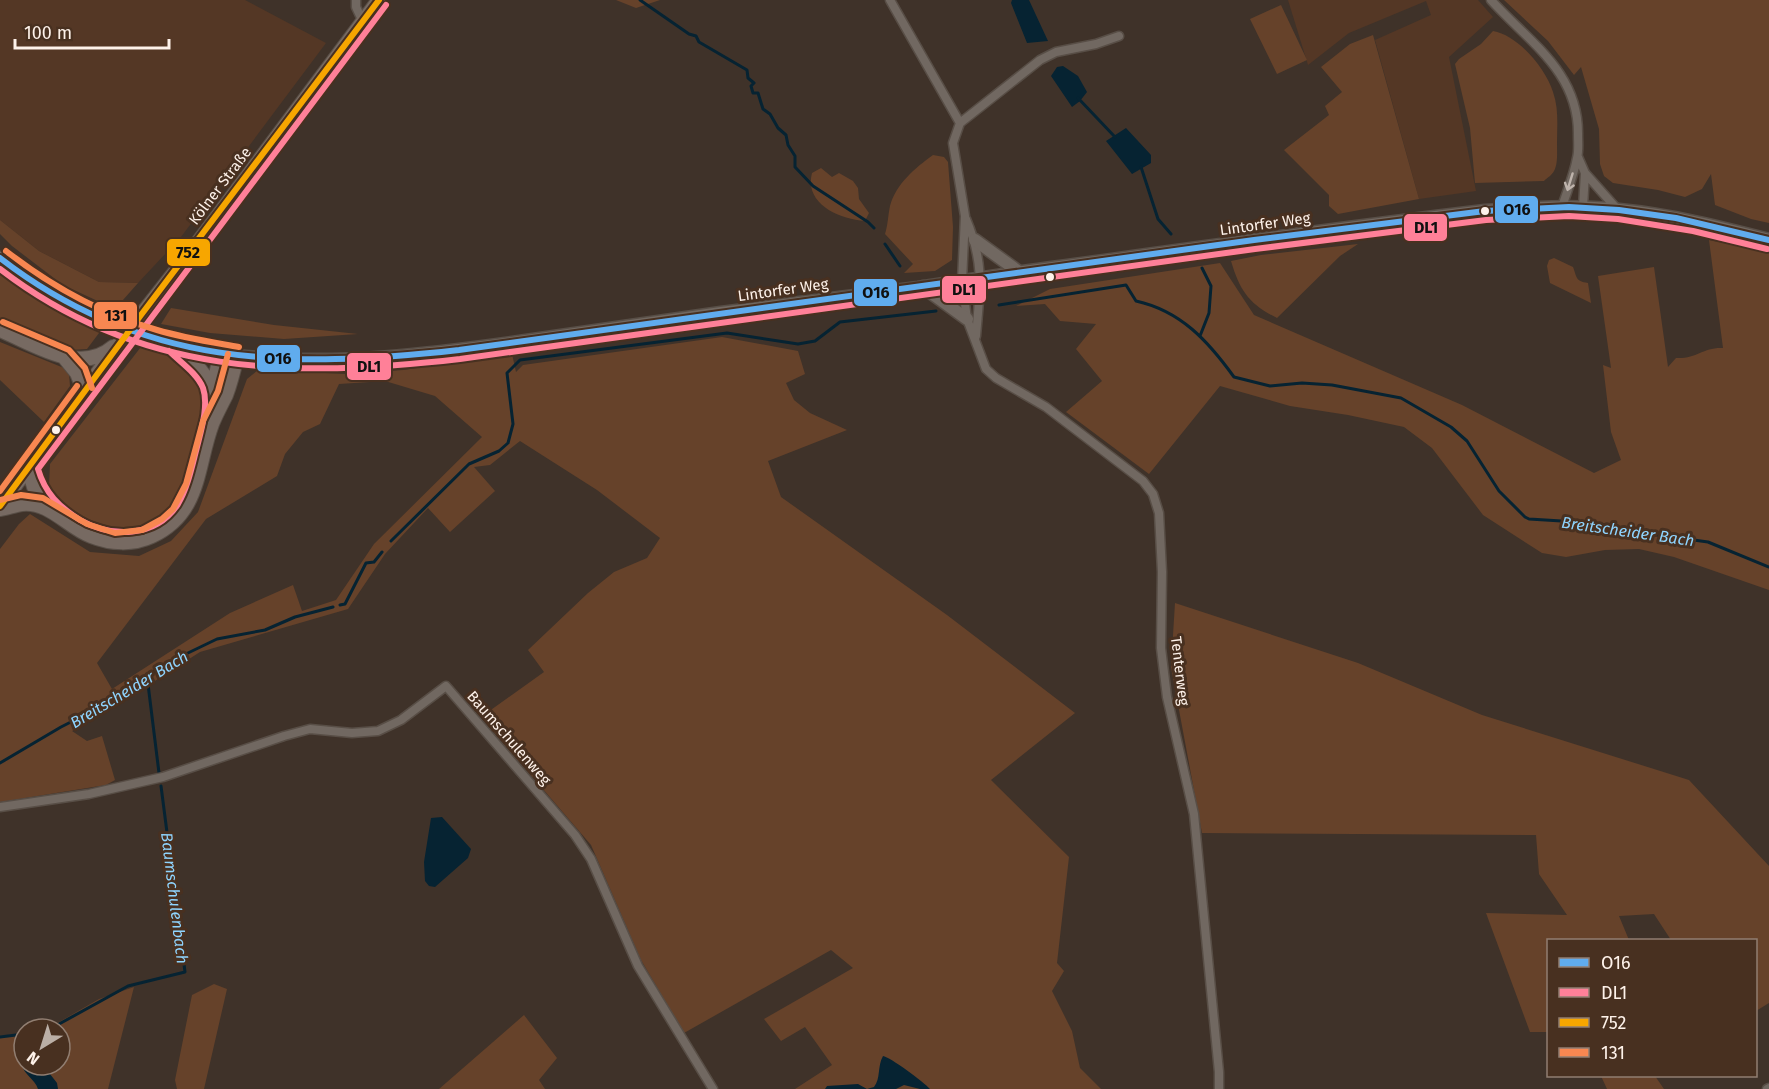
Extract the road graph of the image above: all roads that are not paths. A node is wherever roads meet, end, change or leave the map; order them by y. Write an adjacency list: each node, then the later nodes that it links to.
1 (356, 0): 5 (street)
2 (379, 0): 5 (main road, Kölner Straße)
3 (890, 0): 7 (street)
4 (1491, 0): 8 (street)
5 (363, 22): 23 (main road, Kölner Straße, bridge)
6 (1119, 36): 7 (street)
7 (960, 123): 13 (street)
8 (1578, 157): 9 (street); 10 (street, one-way to 10)
9 (1585, 173): 11 (street); 12 (street)
10 (1563, 207): 11 (main road, Lintorfer Weg); 17 (main road, Lintorfer Weg)
11 (1583, 207): 12 (main road, Lintorfer Weg)
12 (1617, 209): 15 (main road, Lintorfer Weg)
13 (965, 216): 14 (street, Tenterweg); 19 (street, Tenterweg)
14 (975, 240): 17 (main road); 18 (street, Tenterweg)
15 (1769, 240)
16 (0, 258): 25 (main road, Lintorfer Weg)
17 (1019, 272): 18 (main road, Lintorfer Weg)
18 (981, 278): 19 (main road, Lintorfer Weg); 24 (street, Tenterweg)
19 (962, 281): 20 (main road, Lintorfer Weg); 21 (street, Tenterweg)
20 (922, 287): 21 (main road); 27 (main road, Lintorfer Weg)
21 (967, 318): 24 (street, Tenterweg)
22 (0, 330): 28 (main road)
23 (124, 337): 28 (main road); 30 (main road, Kölner Straße)
24 (976, 339): 37 (street, Tenterweg)
25 (175, 345): 26 (main road, Lintorfer Weg); 29 (main road)
26 (221, 353): 27 (main road, Lintorfer Weg); 29 (main road)
27 (237, 356): 31 (main road)
28 (64, 357): 30 (main road)
29 (213, 387): 31 (main road)
30 (84, 391): 32 (main road, Kölner Straße)
31 (212, 425): 34 (main road)
32 (28, 467): 33 (main road, Kölner Straße); 34 (main road)
33 (0, 508): 34 (main road)
34 (46, 508)
35 (0, 807): 36 (street, Baumschulenweg)
36 (713, 1089)
37 (1220, 1089)

